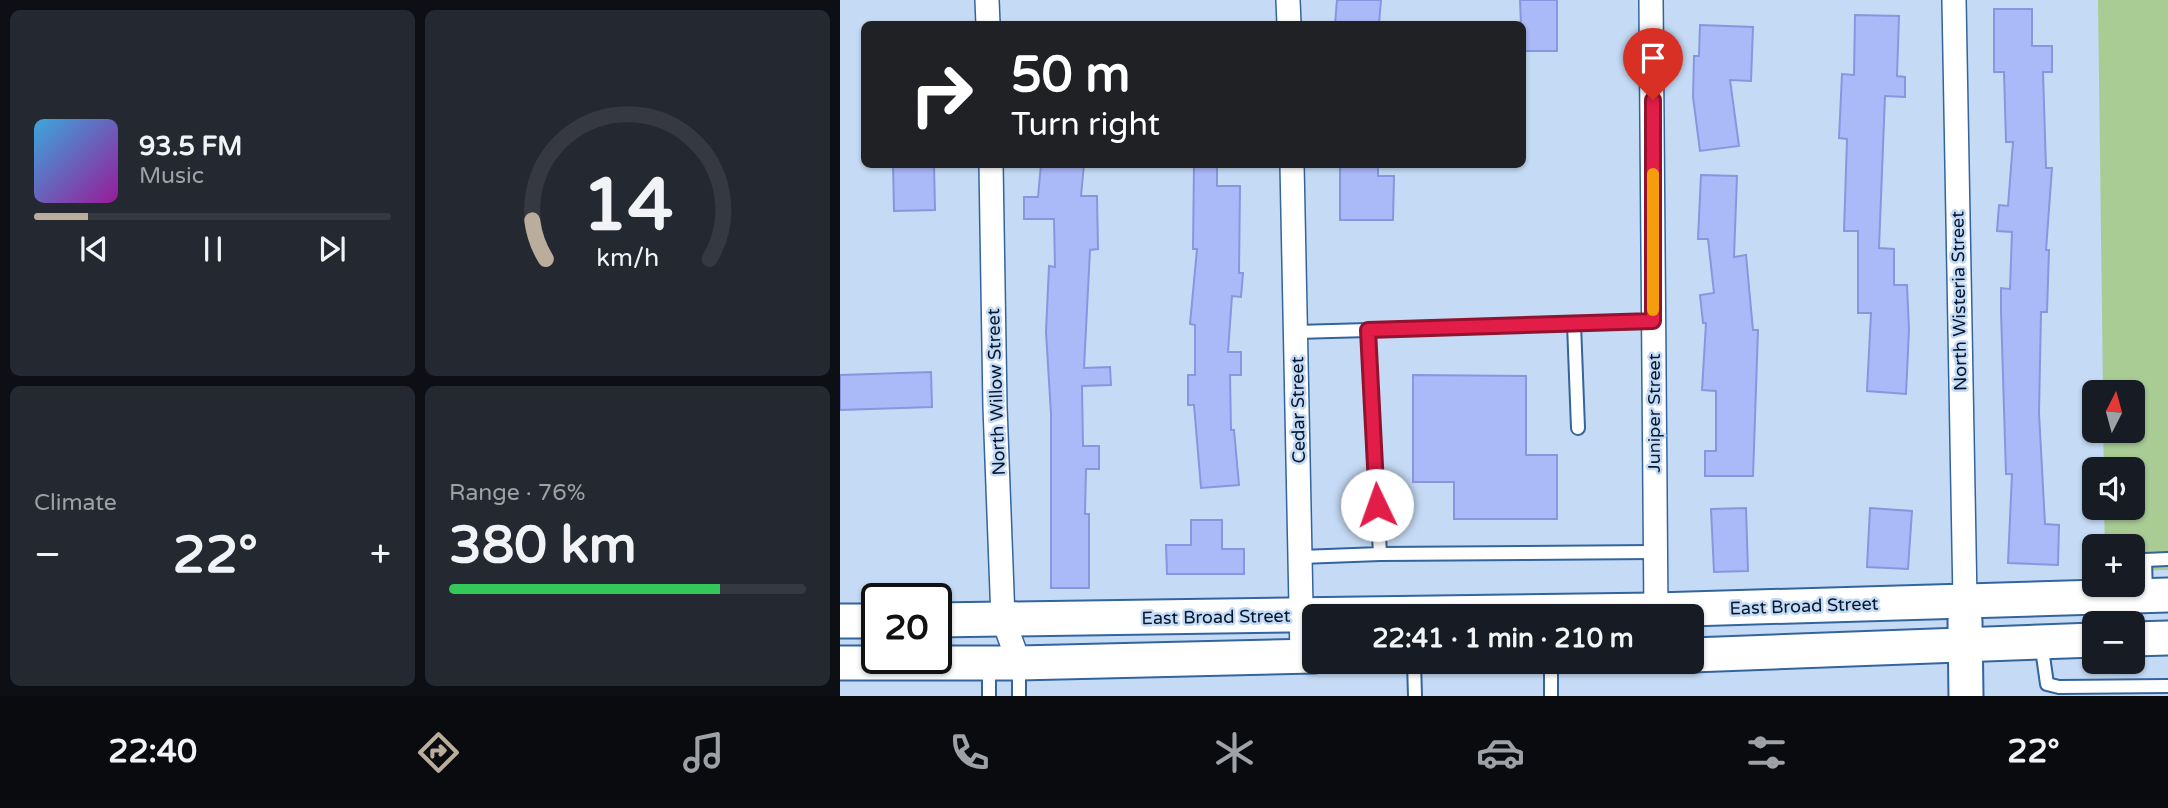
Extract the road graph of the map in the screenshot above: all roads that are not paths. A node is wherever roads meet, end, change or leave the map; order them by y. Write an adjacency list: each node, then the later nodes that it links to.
1 (987, 0): 5 (street)
2 (1289, 0): 6 (street)
3 (1651, 0): 9 (street, Juniper Street)
4 (1954, 0): 19 (street, North Wisteria Street)
5 (988, 21)
6 (1289, 21)
7 (991, 168): 23 (street, North Willow Street)
8 (1292, 168): 12 (street, Cedar Street)
9 (1653, 321): 10 (lane); 14 (street, Juniper Street)
10 (1574, 324): 11 (lane); 13 (lane)
11 (1368, 330): 12 (lane); 15 (lane)
12 (1296, 332): 16 (street, Cedar Street)
13 (1578, 428)
14 (1654, 552): 15 (lane); 20 (street, Juniper Street)
15 (1380, 554): 16 (lane)
16 (1301, 557): 22 (street, Cedar Street)
17 (2168, 559): 18 (lane)
18 (2157, 595): 19 (main road, East Broad Street)
19 (1965, 601): 21 (main road, East Broad Street); 32 (main road)
20 (1656, 604)
21 (1704, 611)
22 (1301, 616): 23 (main road, East Broad Street); 27 (street, Cedar Street)
23 (1003, 619): 24 (main road, East Broad Street); 36 (street, North Willow Street)
24 (952, 620)
25 (840, 621): 26 (main road)
26 (861, 621)
27 (1302, 622)
28 (2168, 638): 29 (main road)
29 (2145, 639)
30 (2082, 640): 31 (main road)
31 (2041, 642): 32 (main road); 39 (lane)
32 (1965, 643): 33 (main road); 44 (main road)
33 (1704, 654)
34 (1302, 656): 36 (main road)
35 (840, 663): 36 (main road)
36 (1004, 663): 40 (lane); 41 (lane)
37 (1414, 674): 42 (lane)
38 (1551, 674): 43 (lane)
39 (2168, 686)
40 (989, 696)
41 (1019, 696)
42 (1415, 696)
43 (1551, 696)
44 (1966, 696)

